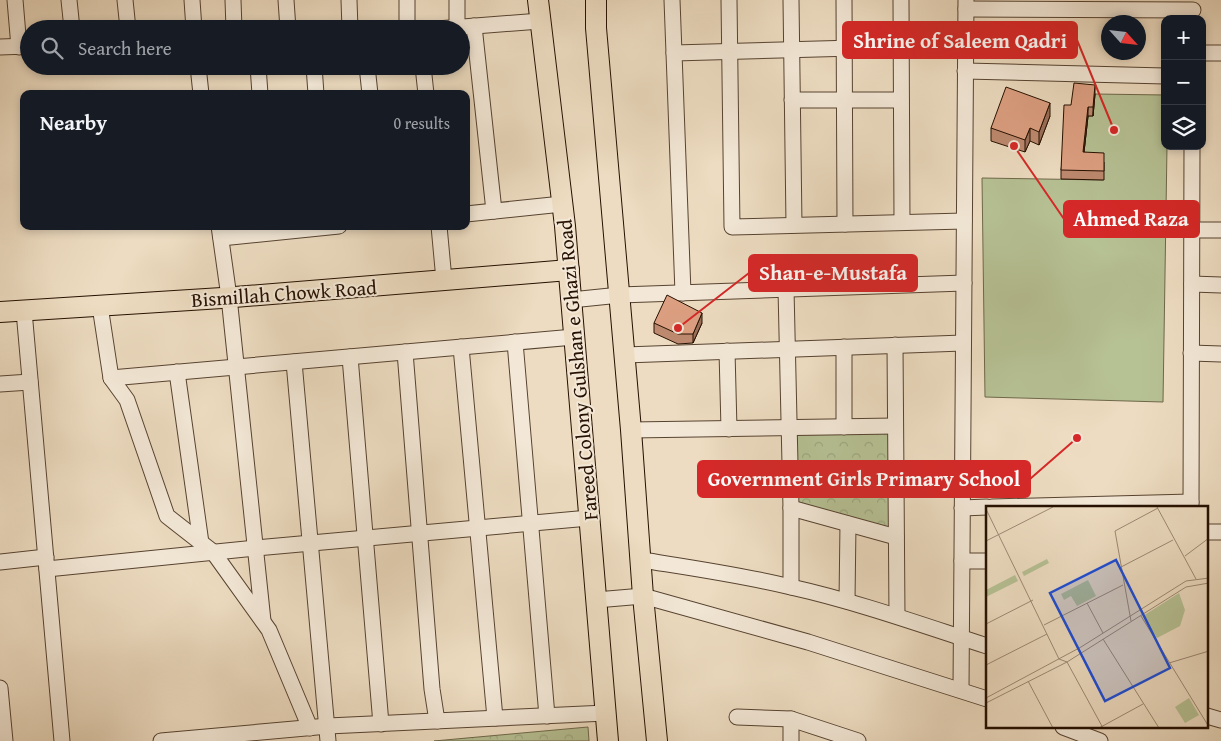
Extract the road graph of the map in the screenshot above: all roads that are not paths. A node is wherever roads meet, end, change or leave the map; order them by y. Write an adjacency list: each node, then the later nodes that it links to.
1 (16, 0): 31 (street)
2 (69, 0): 22 (street)
3 (125, 0): 23 (street)
4 (192, 0): 24 (street)
5 (233, 0): 25 (street)
6 (286, 0): 26 (street)
7 (349, 0): 27 (street)
8 (407, 0): 28 (street)
9 (457, 0): 29 (street)
10 (538, 0): 30 (main road, Fareed Colony Gulshan e Ghazi Road)
11 (596, 0): 79 (main road)
12 (672, 0): 41 (street)
13 (728, 0): 40 (street)
14 (791, 0): 39 (street)
15 (844, 0): 38 (street)
16 (901, 0): 37 (street)
17 (966, 4): 18 (street); 34 (street)
18 (1026, 4): 19 (street)
19 (1082, 5): 20 (street)
20 (1139, 5): 21 (street)
21 (1193, 10)
22 (71, 20)
23 (127, 20)
24 (193, 20)
25 (234, 20)
26 (287, 20)
27 (350, 20)
28 (407, 20)
29 (457, 20)
30 (540, 21): 33 (street); 60 (main road, Fareed Colony Gulshan e Ghazi Road)
31 (20, 23)
32 (470, 26): 33 (street)
33 (474, 26): 61 (street)
34 (966, 45): 37 (street); 44 (street)
35 (20, 46): 36 (street)
36 (0, 47)
37 (901, 47): 38 (street); 58 (street)
38 (844, 49): 39 (street); 57 (street)
39 (791, 50): 40 (street); 56 (street)
40 (729, 52): 41 (street); 66 (street)
41 (674, 53): 78 (street)
42 (1206, 53): 43 (street)
43 (1221, 53)
44 (966, 71): 50 (street); 63 (street)
45 (199, 75): 51 (street)
46 (259, 75): 52 (street)
47 (315, 75): 53 (street)
48 (368, 75): 54 (street)
49 (424, 75): 55 (street)
50 (1161, 76)
51 (201, 90)
52 (260, 90)
53 (316, 90)
54 (370, 90)
55 (426, 90)
56 (792, 100): 57 (street); 66 (street)
57 (845, 100): 58 (street); 65 (street)
58 (901, 100): 64 (street)
59 (1192, 150): 69 (street)
60 (562, 204): 61 (street); 72 (main road, Fareed Colony Gulshan e Ghazi Road)
61 (494, 211): 62 (street)
62 (470, 214)
63 (964, 221): 64 (street); 74 (street)
64 (902, 222): 65 (street)
65 (845, 224): 66 (street)
66 (794, 225)
67 (255, 230): 71 (street)
68 (439, 230): 73 (street)
69 (1192, 230): 70 (street); 75 (street)
70 (1221, 230)
71 (220, 232): 80 (street)
72 (569, 270): 73 (main road, Bismillah Chowk Road); 81 (main road, Fareed Colony Gulshan e Ghazi Road)
73 (444, 280): 80 (main road, Bismillah Chowk Road)
74 (964, 283): 77 (street); 87 (street)
75 (1192, 284): 76 (street); 94 (street)
76 (1221, 285)
77 (786, 289): 78 (street); 91 (street)
78 (683, 292): 79 (street)
79 (620, 294): 81 (street); 96 (main road)
80 (229, 297): 82 (main road, Bismillah Chowk Road); 99 (street)
81 (571, 300): 85 (main road, Fareed Colony Gulshan e Ghazi Road)
82 (100, 306): 83 (main road, Bismillah Chowk Road); 101 (street)
83 (24, 311): 84 (main road, Bismillah Chowk Road); 102 (street)
84 (0, 312)
85 (574, 337): 86 (street); 116 (main road, Fareed Colony Gulshan e Ghazi Road)
86 (515, 342): 89 (street); 117 (street)
87 (963, 343): 88 (street); 109 (street)
88 (895, 346): 90 (street); 104 (street)
89 (461, 347): 93 (street); 119 (street)
90 (844, 347): 91 (street); 105 (street)
91 (787, 349): 92 (street); 106 (street)
92 (727, 351): 96 (street); 107 (street)
93 (405, 352): 97 (street); 122 (street)
94 (1191, 353): 95 (street); 111 (street)
95 (1221, 354)
96 (625, 355): 108 (main road)
97 (350, 357): 98 (street); 124 (street)
98 (294, 362): 99 (street); 125 (street)
99 (236, 367): 100 (street); 127 (street)
100 (177, 372): 101 (street); 126 (street)
101 (111, 378): 126 (street)
102 (30, 382): 103 (street); 132 (street)
103 (0, 384)
104 (896, 426): 105 (street); 110 (street)
105 (844, 427): 106 (street)
106 (789, 428): 107 (street); 114 (street)
107 (728, 429): 108 (street)
108 (631, 430): 128 (main road)
109 (962, 474): 110 (street); 115 (street)
110 (896, 475): 123 (street)
111 (1191, 505): 112 (street)
112 (1092, 506)
113 (986, 507): 115 (street)
114 (791, 508): 118 (street); 133 (street)
115 (962, 508): 131 (street)
116 (589, 518): 117 (street); 135 (main road, Fareed Colony Gulshan e Ghazi Road)
117 (530, 523): 119 (street); 145 (street)
118 (848, 524): 123 (street); 136 (street)
119 (477, 528): 122 (street); 148 (street)
120 (1208, 532): 121 (street)
121 (1221, 532)
122 (420, 533): 124 (street); 151 (street)
123 (896, 537): 137 (street)
124 (365, 538): 125 (street); 152 (street)
125 (310, 543): 127 (street); 155 (street)
126 (207, 547): 127 (street); 132 (street); 138 (street)
127 (256, 548): 138 (street)
128 (642, 560): 133 (street); 134 (main road)
129 (986, 561): 131 (street)
130 (0, 562): 132 (street)
131 (962, 562): 139 (street)
132 (46, 563): 159 (street)
133 (791, 587): 136 (street)
134 (643, 596): 135 (street); 142 (street); 162 (main road)
135 (596, 600): 144 (main road, Fareed Colony Gulshan e Ghazi Road)
136 (846, 601): 137 (street)
137 (897, 616): 139 (street)
138 (264, 622): 153 (street)
139 (961, 638): 140 (street); 142 (street)
140 (986, 646)
141 (0, 688): 158 (street)
142 (961, 690): 143 (street)
143 (986, 699)
144 (606, 713): 145 (street); 161 (main road, Fareed Colony Gulshan e Ghazi Road)
145 (547, 716): 148 (street)
146 (1208, 716): 150 (street)
147 (737, 717): 149 (street)
148 (495, 718): 151 (street)
149 (791, 719): 163 (street); 164 (street)
150 (1221, 720)
151 (437, 721): 152 (street)
152 (380, 724): 155 (street)
153 (310, 728): 155 (street); 156 (street)
154 (1066, 728): 165 (street)
155 (328, 734)
156 (287, 735): 157 (street)
157 (188, 740): 160 (street)
158 (5, 741)
159 (62, 741)
160 (161, 741)
161 (608, 741)
162 (658, 741)
163 (791, 741)
164 (858, 741)
165 (1100, 741)

